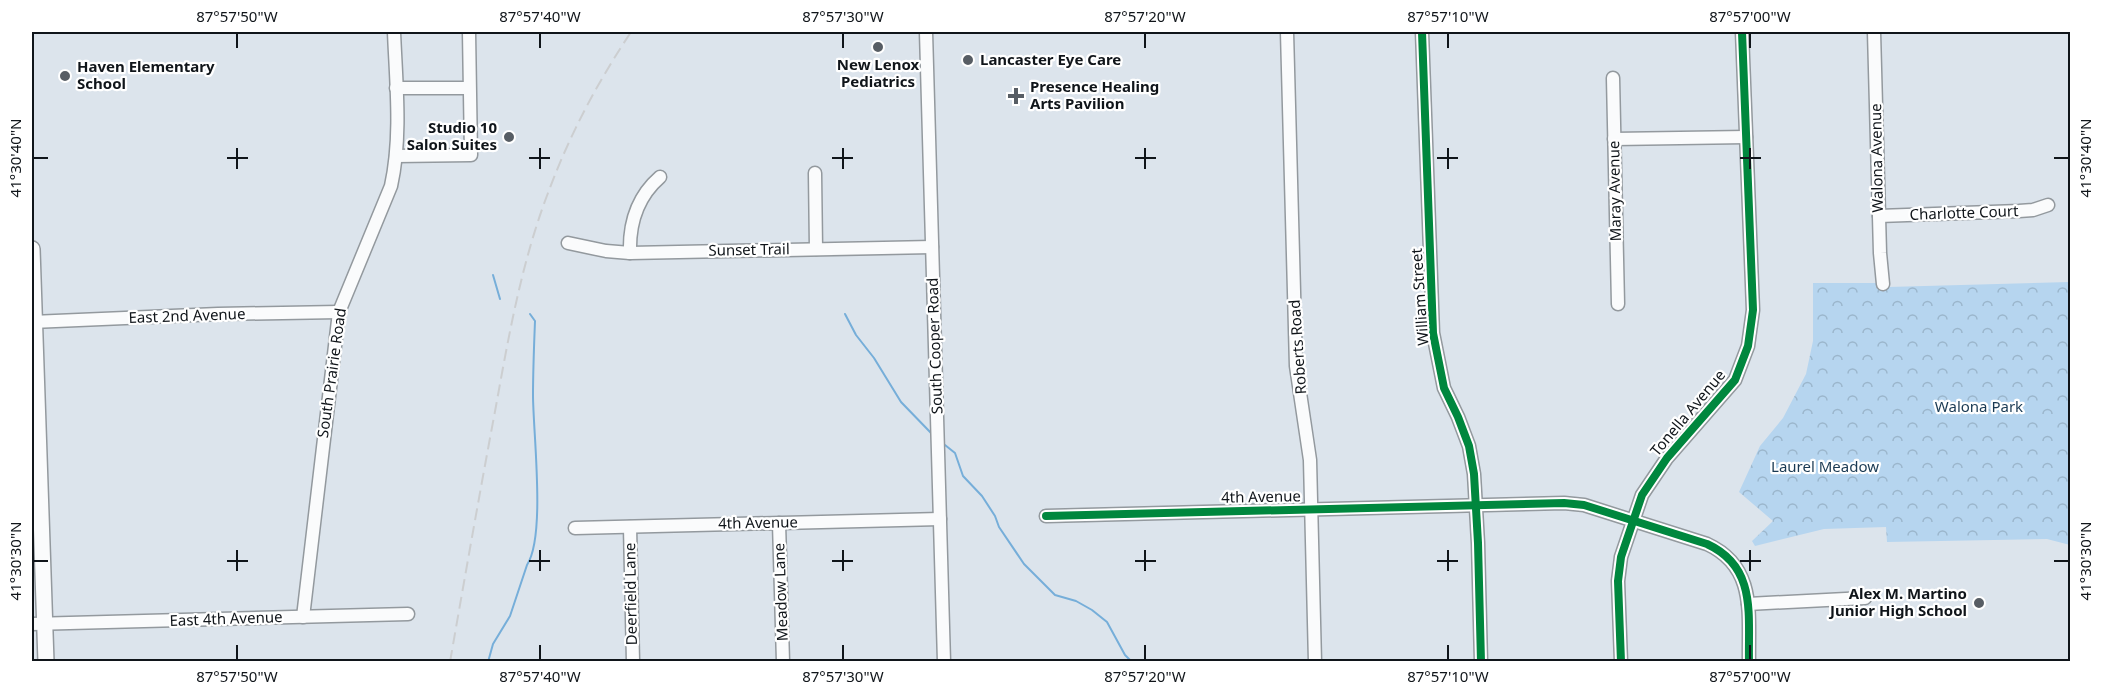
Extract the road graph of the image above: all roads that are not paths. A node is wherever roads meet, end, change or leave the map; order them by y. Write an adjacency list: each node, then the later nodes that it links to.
1 (394, 32): 9 (street, South Prairie Road)
2 (469, 32): 10 (street)
3 (926, 32): 19 (street, South Cooper Road)
4 (1287, 32): 29 (street, Roberts Road)
5 (1422, 32): 28 (street, William Street)
6 (1742, 32): 11 (street, Tonella Avenue)
7 (1874, 32): 17 (street, Walona Avenue)
8 (1613, 78): 12 (street, Maray Avenue)
9 (396, 88): 10 (street); 13 (street, South Prairie Road)
10 (469, 88): 13 (street)
11 (1746, 137): 12 (street); 32 (street, Tonella Avenue)
12 (1614, 139): 24 (street, Maray Avenue)
13 (396, 156): 25 (street, South Prairie Road)
14 (814, 173): 21 (street)
15 (660, 177): 22 (street)
16 (2049, 205): 17 (street, Charlotte Court)
17 (1879, 216): 23 (street, Walona Avenue)
18 (568, 243): 22 (street, Sunset Trail)
19 (932, 248): 21 (street, Sunset Trail); 31 (street, South Cooper Road)
20 (32, 249): 26 (main road)
21 (816, 249): 22 (street, Sunset Trail)
22 (630, 253)
23 (1883, 284)
24 (1618, 304)
25 (339, 312): 26 (street, East 2nd Avenue); 39 (street, South Prairie Road)
26 (33, 322): 27 (main road)
27 (36, 474): 40 (main road)
28 (1476, 505): 29 (street, 4th Avenue); 32 (street); 46 (street, William Street)
29 (1311, 510): 30 (street, 4th Avenue); 45 (street, Roberts Road)
30 (1046, 516)
31 (940, 519): 33 (street, 4th Avenue); 44 (street, South Cooper Road)
32 (1633, 520): 37 (street); 47 (street, Tonella Avenue)
33 (779, 523): 34 (street, 4th Avenue); 43 (street, Meadow Lane)
34 (630, 526): 35 (street, 4th Avenue); 42 (street, Deerfield Lane)
35 (575, 528)
36 (1865, 598): 37 (street)
37 (1748, 604): 48 (street)
38 (408, 614): 39 (street, East 4th Avenue)
39 (303, 617): 40 (street, East 4th Avenue)
40 (38, 624): 41 (main road)
41 (46, 662)
42 (633, 662)
43 (783, 662)
44 (944, 662)
45 (1315, 662)
46 (1481, 662)
47 (1621, 662)
48 (1749, 662)

